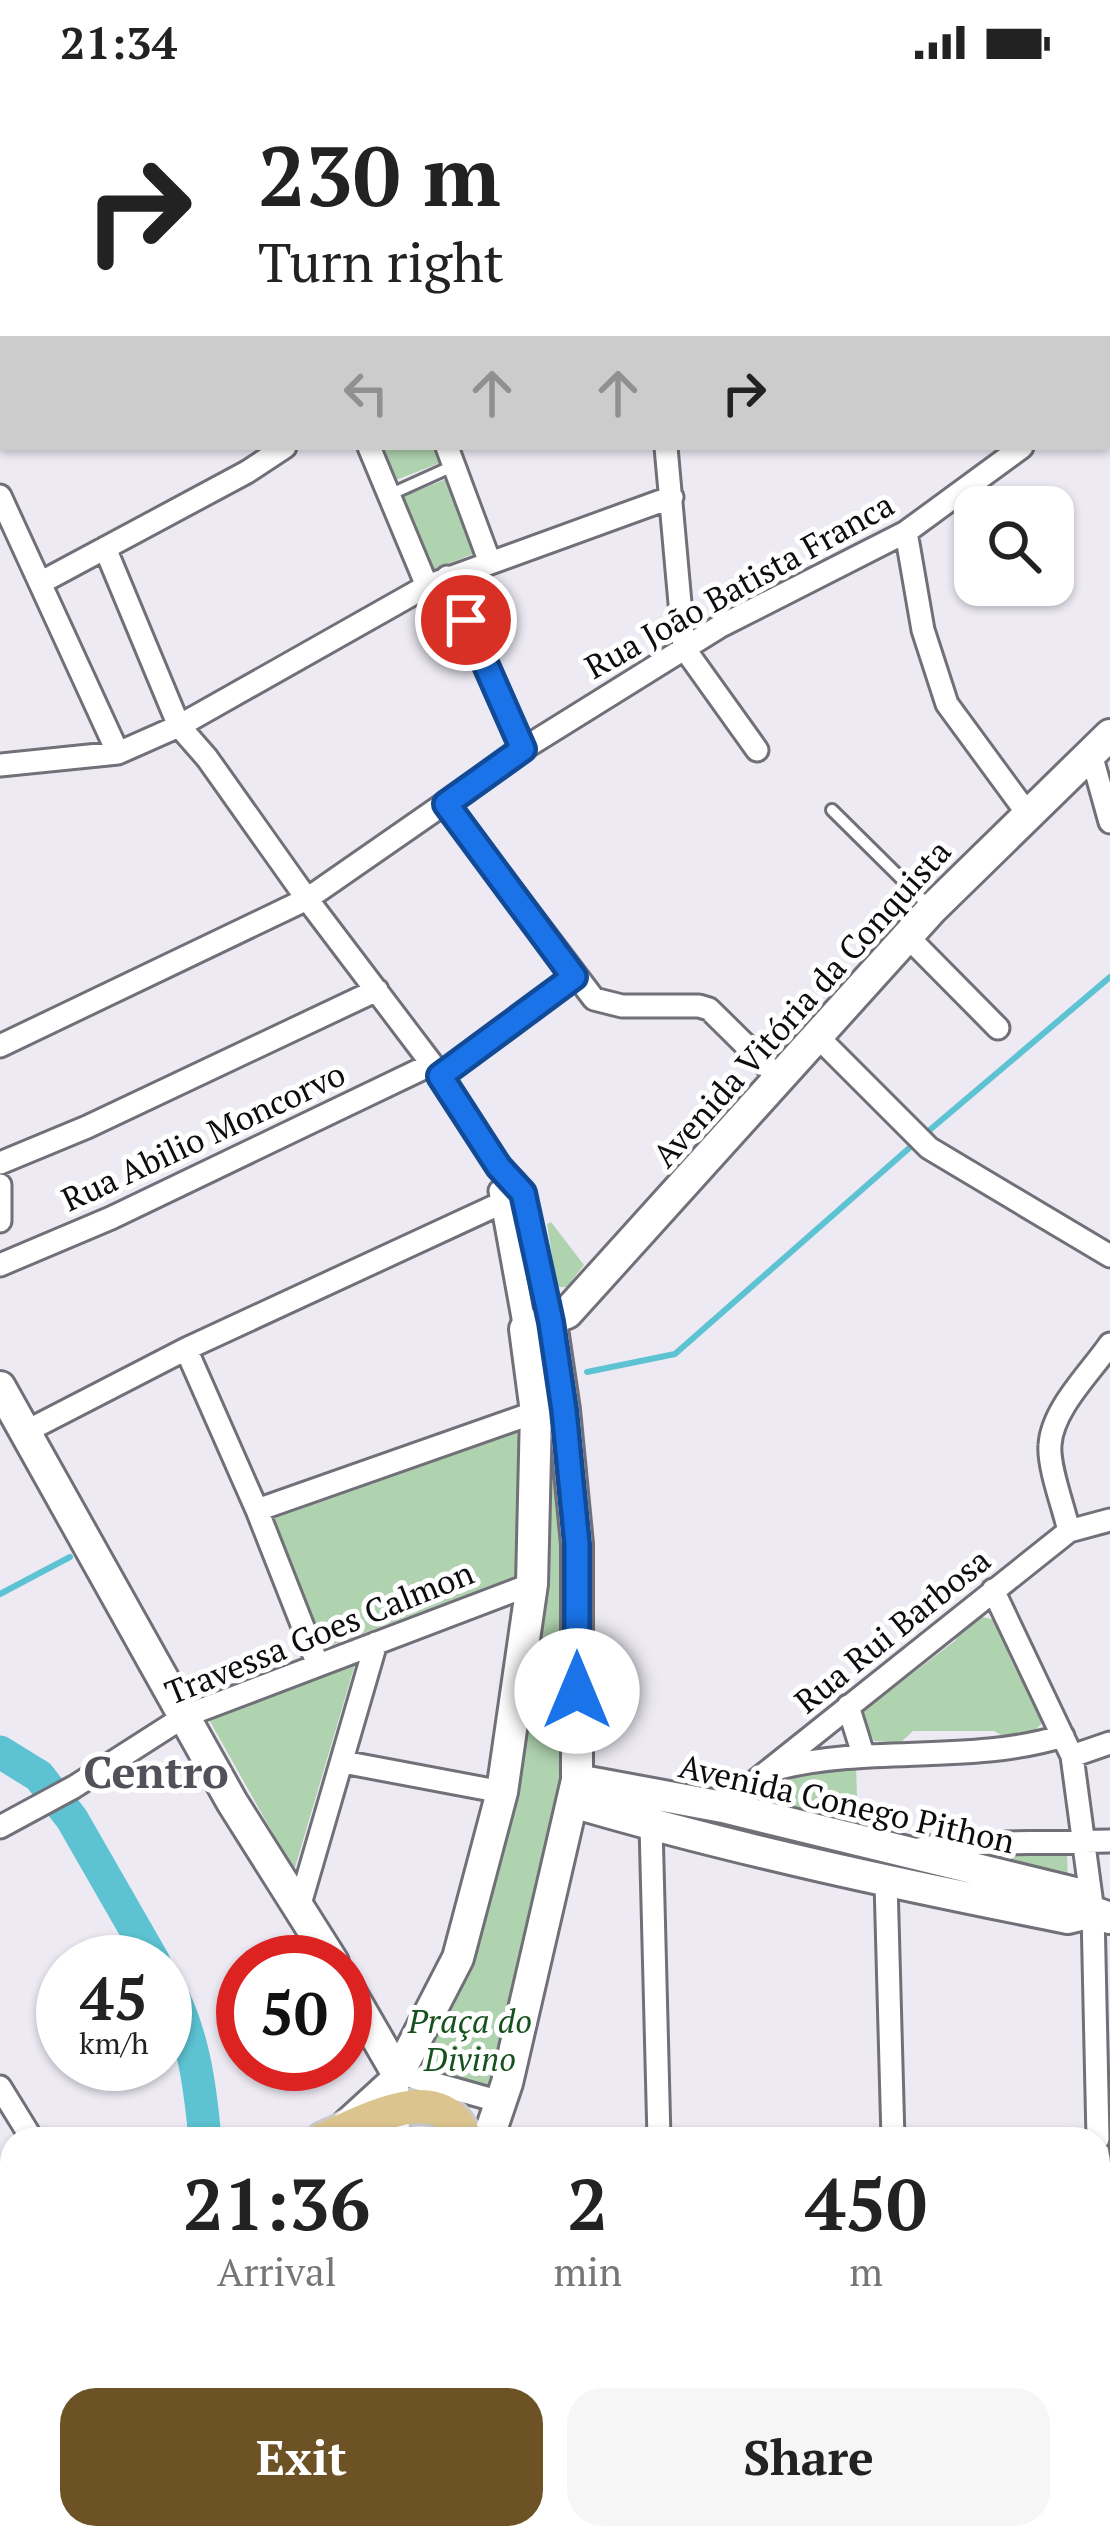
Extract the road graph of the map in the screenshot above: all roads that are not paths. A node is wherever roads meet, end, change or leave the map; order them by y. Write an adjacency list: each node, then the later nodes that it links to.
1 (280, 450): 10 (street)
2 (370, 450): 6 (street)
3 (667, 450): 8 (street)
4 (1018, 450): 9 (street, Rua João Batista Franca)
5 (450, 456): 6 (lane); 11 (street)
6 (388, 495): 12 (street)
7 (0, 496): 13 (street)
8 (672, 497): 11 (street); 14 (street)
9 (906, 532): 14 (street, Rua João Batista Franca); 23 (street)
10 (105, 548): 13 (street); 15 (street)
11 (489, 560): 12 (street)
12 (437, 581): 15 (street); 17 (street)
13 (40, 583): 19 (street)
14 (684, 649): 17 (street, Rua João Batista Franca); 18 (street)
15 (179, 726): 19 (street); 25 (street)
16 (1101, 744): 23 (main road, Avenida Vitória da Conquista); 24 (street)
17 (523, 749): 21 (street, Rua João Batista Franca)
18 (757, 750)
19 (118, 753): 20 (street)
20 (0, 765)
21 (446, 804): 25 (street, Rua João Batista Franca); 28 (street)
22 (832, 810): 26 (lane)
23 (1027, 813): 26 (main road, Avenida Vitória da Conquista)
24 (1110, 822)
25 (307, 898): 29 (street); 32 (street, Rua João Batista Franca)
26 (932, 908): 27 (main road, Avenida Vitória da Conquista)
27 (907, 935): 30 (street); 31 (main road, Avenida Vitória da Conquista)
28 (574, 977): 33 (street, Rua Abilio Moncorvo); 34 (street)
29 (377, 990): 33 (street); 35 (street)
30 (998, 1028)
31 (818, 1038): 34 (main road, Avenida Vitória da Conquista); 39 (street)
32 (0, 1046)
33 (436, 1070): 37 (street); 40 (street, Rua Abilio Moncorvo)
34 (780, 1079): 41 (main road, Avenida Vitória da Conquista)
35 (0, 1162)
36 (0, 1185): 38 (street)
37 (512, 1197): 41 (street); 43 (street)
38 (0, 1221)
39 (1110, 1256)
40 (0, 1265)
41 (538, 1326): 45 (main road)
42 (1110, 1344): 49 (street)
43 (186, 1348): 46 (street); 47 (street)
44 (0, 1387): 46 (main road)
45 (550, 1411): 47 (street); 50 (main road); 61 (main road)
46 (25, 1432): 55 (main road)
47 (257, 1510): 53 (street)
48 (1110, 1520): 49 (street, Rua Rui Barbosa)
49 (1069, 1531): 51 (street, Rua Rui Barbosa)
50 (532, 1584): 52 (street, Travessa Goes Calmon); 62 (main road)
51 (993, 1590): 54 (street, Rua Rui Barbosa); 57 (street)
52 (376, 1643): 53 (street, Travessa Goes Calmon); 59 (street)
53 (318, 1665): 55 (street, Travessa Goes Calmon)
54 (848, 1706): 58 (street); 60 (street, Rua Rui Barbosa)
55 (184, 1716): 65 (street, Travessa Goes Calmon); 70 (main road)
56 (1110, 1743): 57 (street)
57 (1068, 1746): 58 (street); 66 (street)
58 (862, 1754): 60 (street)
59 (344, 1762): 62 (street); 70 (street)
60 (773, 1769): 63 (street, Rua Rui Barbosa)
61 (575, 1791): 63 (main road, Avenida Conego Pithon); 64 (main road, Avenida Conego Pithon); 78 (main road)
62 (502, 1792): 74 (main road)
63 (723, 1808): 68 (main road, Avenida Conego Pithon)
64 (651, 1825): 69 (main road, Avenida Conego Pithon); 79 (street)
65 (0, 1827)
66 (1082, 1840): 67 (street); 68 (street); 71 (street)
67 (1110, 1841)
68 (896, 1852): 71 (main road, Avenida Conego Pithon)
69 (886, 1882): 71 (main road, Avenida Conego Pithon); 80 (street)
70 (300, 1904): 72 (main road)
71 (1101, 1916): 81 (street)
72 (318, 1935)
73 (0, 2087): 75 (street)
74 (370, 2116): 76 (street); 77 (main road)
75 (25, 2127)
76 (469, 2127)
77 (476, 2127)
78 (478, 2127)
79 (659, 2127)
80 (893, 2127)
81 (1098, 2127)

